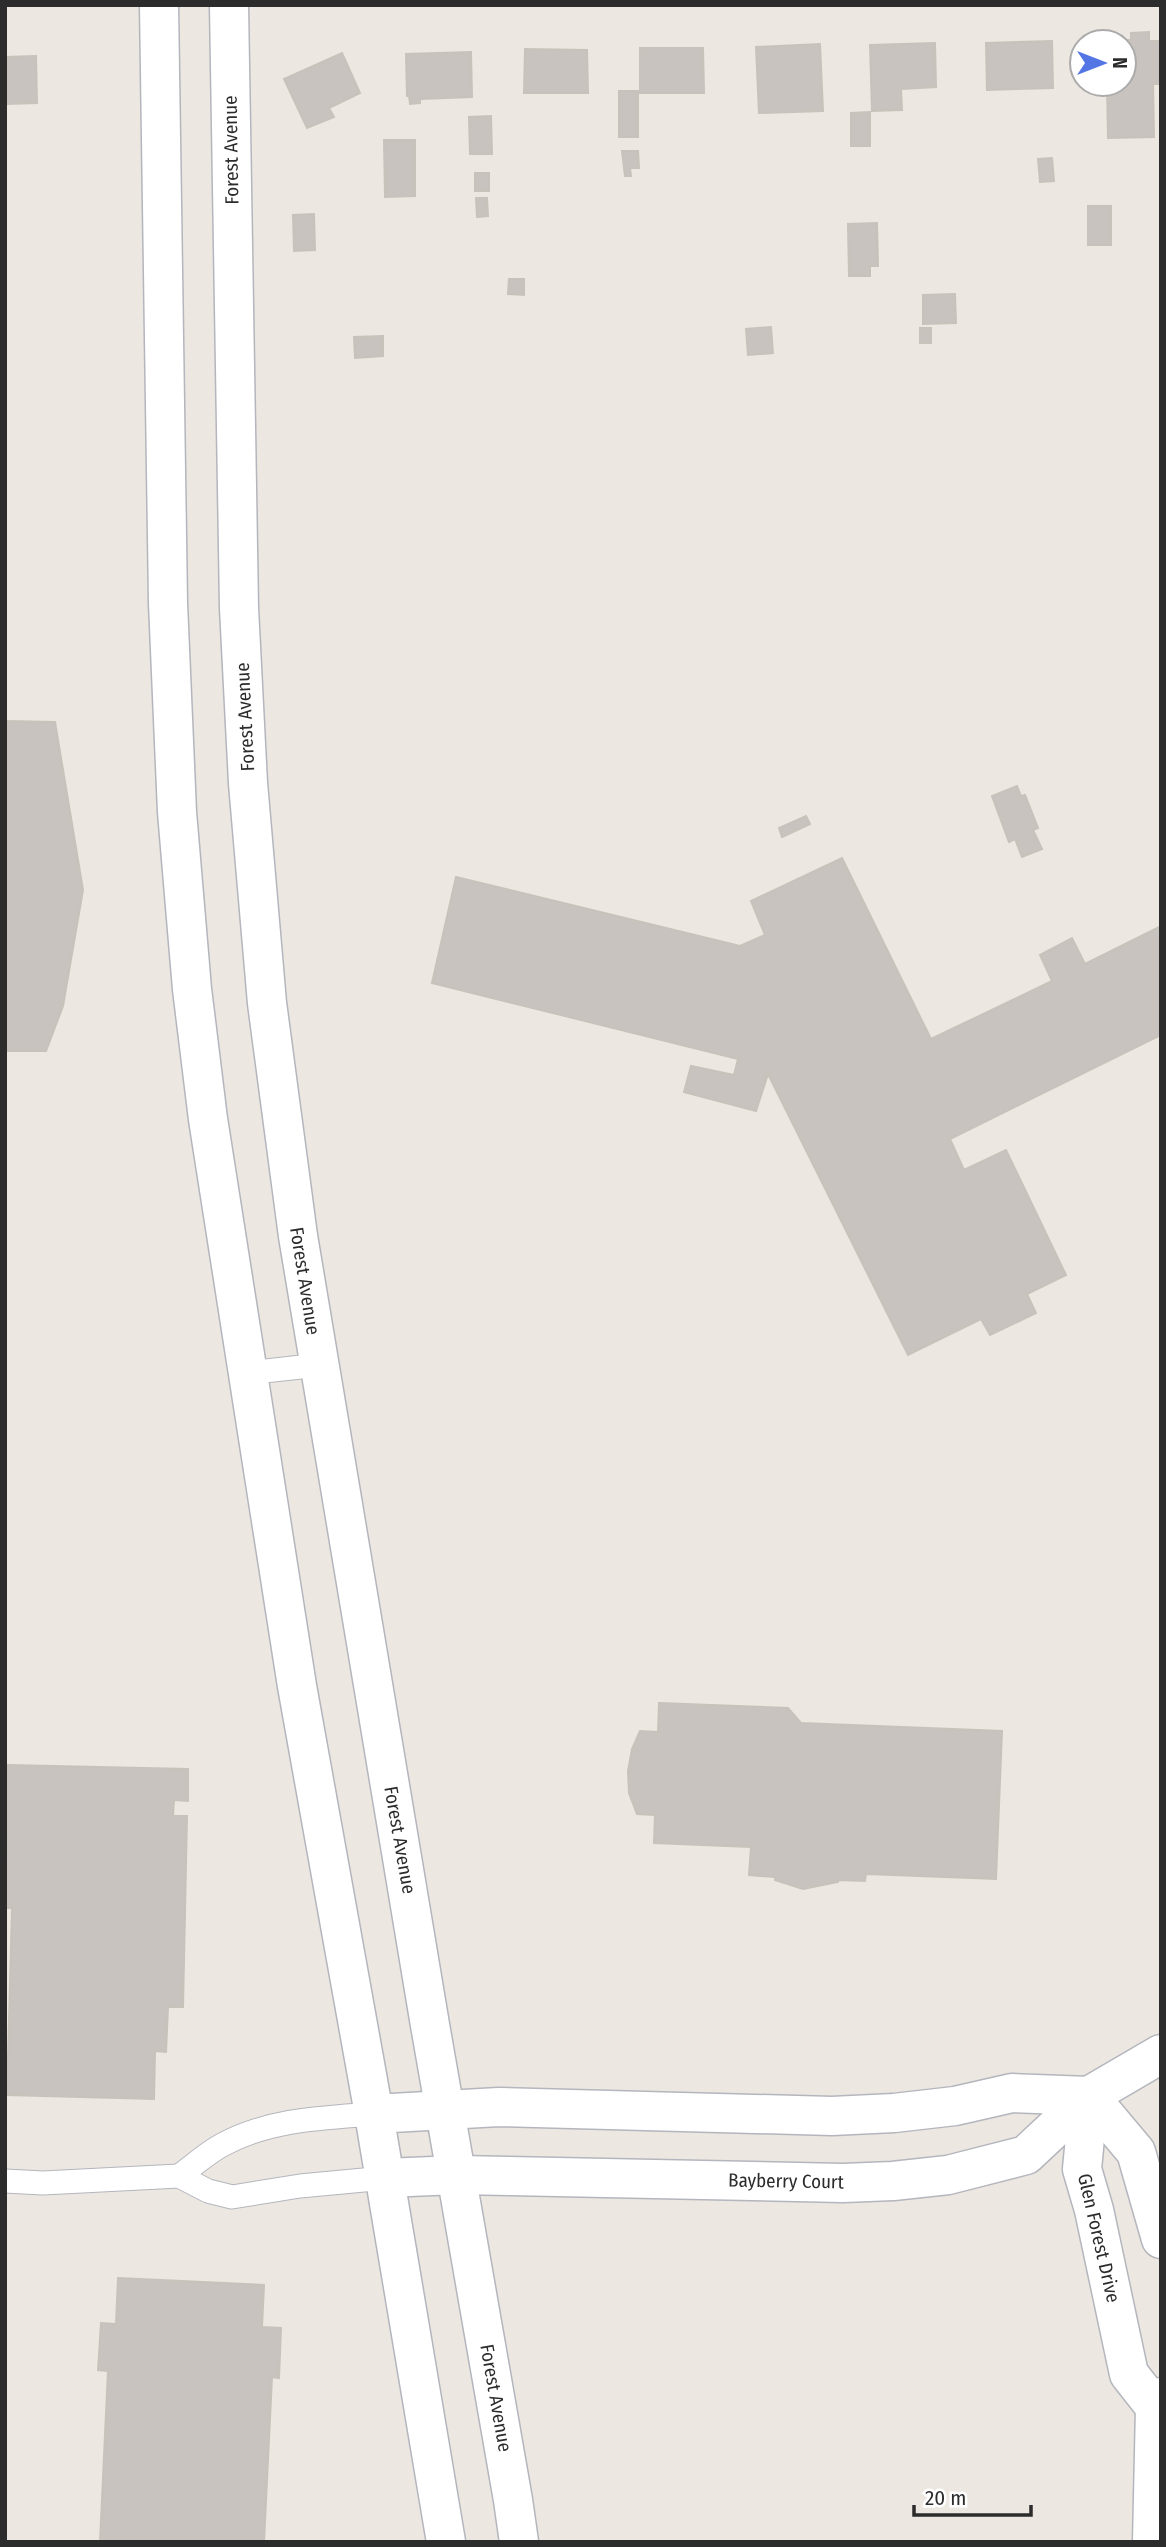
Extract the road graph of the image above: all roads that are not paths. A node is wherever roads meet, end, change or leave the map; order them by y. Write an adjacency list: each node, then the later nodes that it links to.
1 (159, 5): 4 (main road)
2 (229, 5): 3 (main road, Forest Avenue)
3 (319, 1365): 4 (lane); 7 (main road, Forest Avenue)
4 (247, 1373): 8 (main road)
5 (1161, 2054): 6 (main road, Bayberry Court)
6 (1089, 2096): 7 (main road); 9 (main road, Bayberry Court); 13 (main road); 14 (main road, Glen Forest Drive)
7 (445, 2110): 8 (main road); 9 (main road, Forest Avenue)
8 (374, 2113): 10 (lane); 11 (main road)
9 (457, 2175): 11 (main road, Bayberry Court); 16 (main road, Forest Avenue)
10 (179, 2176): 11 (lane); 12 (lane)
11 (385, 2178): 15 (main road)
12 (5, 2181)
13 (1161, 2239)
14 (1158, 2402): 17 (main road, Glen Forest Drive)
15 (446, 2542)
16 (519, 2542)
17 (1152, 2542)

